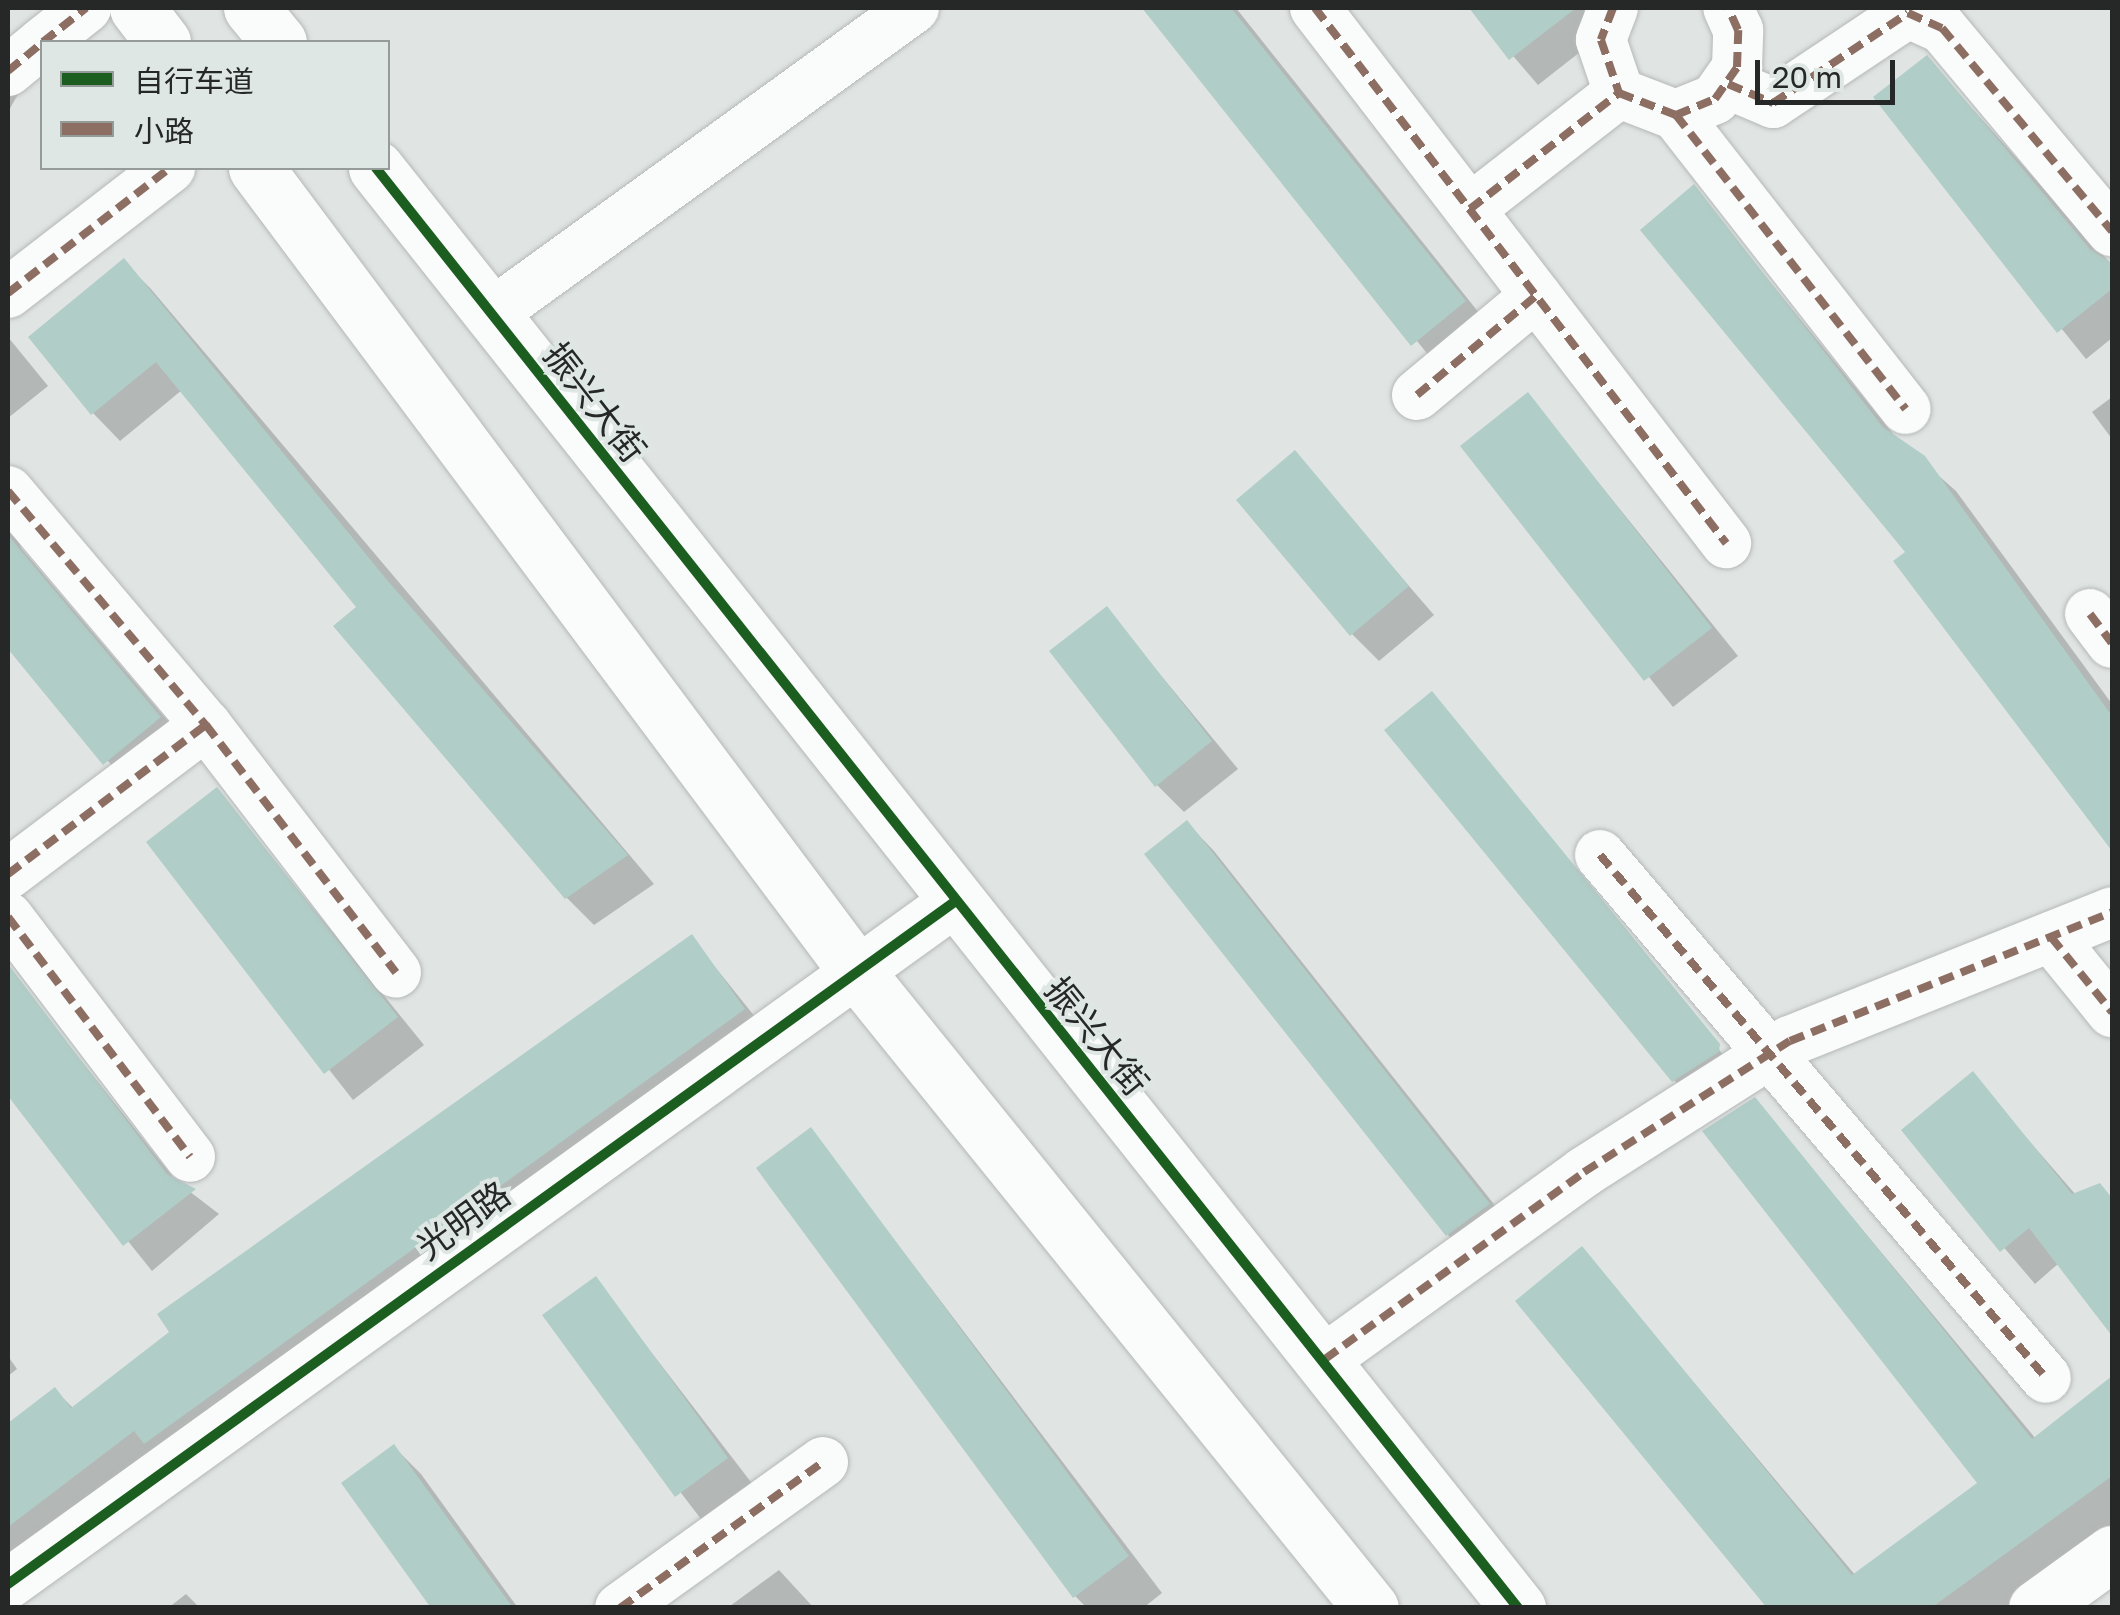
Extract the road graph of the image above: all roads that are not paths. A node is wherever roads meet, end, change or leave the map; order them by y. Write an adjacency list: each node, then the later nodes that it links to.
1 (86, 8): 8 (street)
2 (137, 8): 9 (street)
3 (251, 8): 10 (street)
4 (914, 8): 23 (street)
5 (1315, 8): 19 (street)
6 (1728, 8): 13 (street)
7 (1609, 9): 14 (street)
8 (47, 40)
9 (161, 40)
10 (276, 40)
11 (40, 45): 12 (street)
12 (8, 71)
13 (1728, 84): 15 (street); 20 (street)
14 (1619, 93): 15 (street); 19 (street)
15 (1676, 115): 25 (street)
16 (167, 170): 21 (street)
17 (257, 170): 35 (street)
18 (378, 170): 23 (street, 振兴大街)
19 (1470, 209): 22 (street)
20 (2112, 232)
21 (8, 293)
22 (1536, 296): 24 (street); 27 (street)
23 (491, 314): 31 (street, 振兴大街)
24 (1417, 394)
25 (1906, 409)
26 (8, 491): 28 (street)
27 (1726, 543)
28 (206, 725): 30 (street); 36 (street)
29 (1600, 856): 38 (street)
30 (8, 874)
31 (952, 903): 35 (street, 光明路); 40 (street, 振兴大街)
32 (2112, 912): 34 (street)
33 (8, 917): 39 (street)
34 (2051, 937): 37 (street); 38 (street)
35 (856, 971): 44 (street, 光明路); 46 (street)
36 (396, 973)
37 (2112, 1012)
38 (1770, 1054): 40 (street); 41 (street)
39 (190, 1157)
40 (1324, 1358): 47 (street, 振兴大街)
41 (2046, 1378)
42 (823, 1462): 45 (street)
43 (2112, 1553): 48 (street)
44 (8, 1584)
45 (620, 1608)
46 (1371, 1608)
47 (1518, 1608)
48 (2036, 1608)

